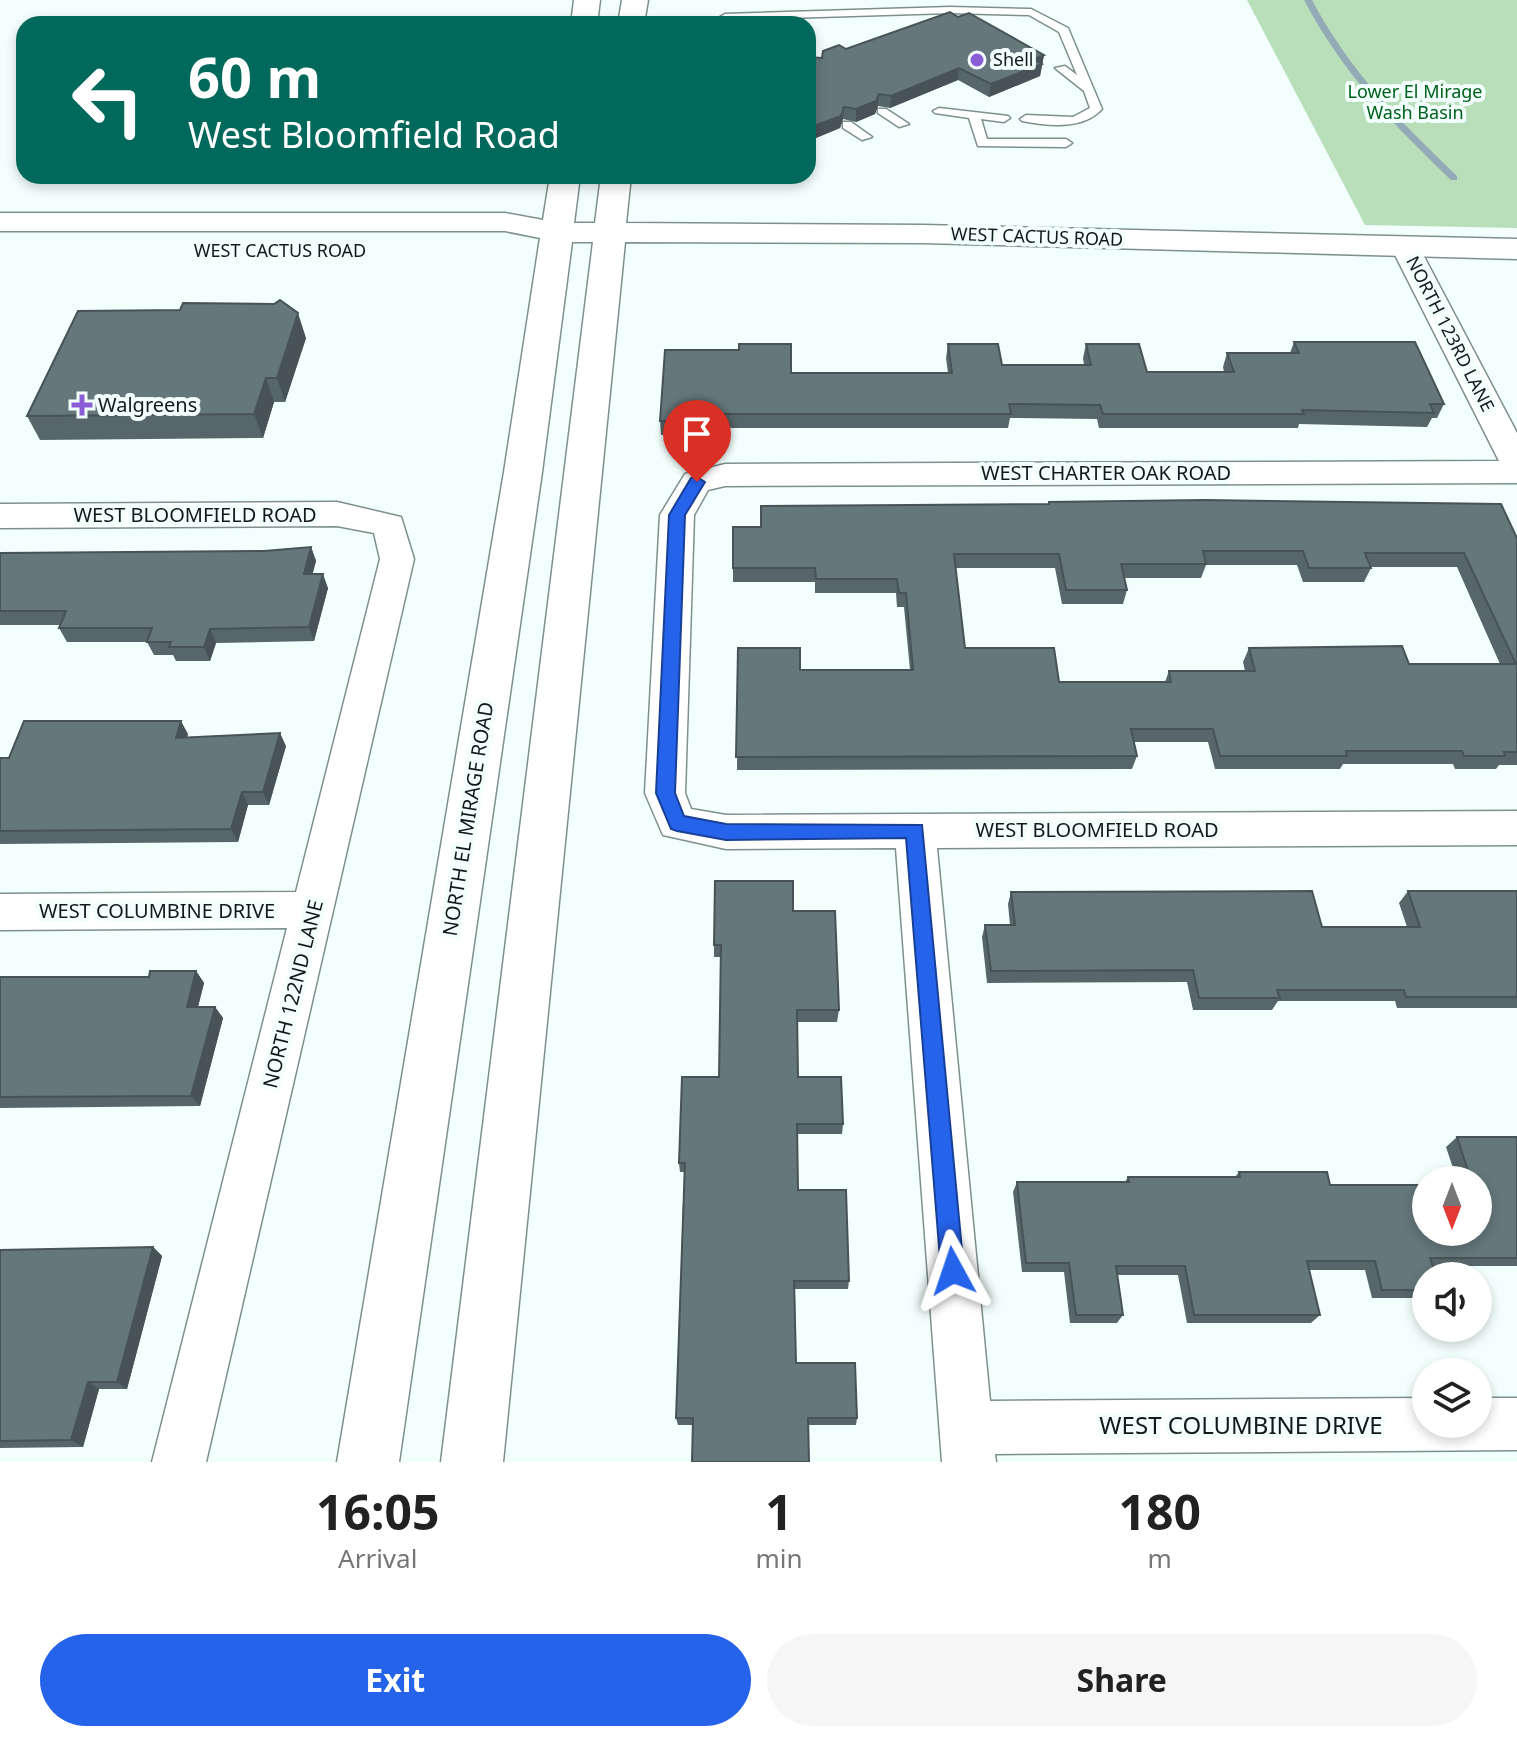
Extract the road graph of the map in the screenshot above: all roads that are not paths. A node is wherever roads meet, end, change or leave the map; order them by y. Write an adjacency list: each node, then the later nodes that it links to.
1 (950, 10): 2 (lane); 3 (lane); 5 (lane)
2 (757, 16)
3 (970, 19)
4 (1061, 68): 5 (lane)
5 (1089, 89): 10 (lane)
6 (882, 111): 11 (lane)
7 (939, 111): 8 (lane)
8 (974, 115): 9 (lane); 14 (lane)
9 (1004, 118)
10 (1026, 119)
11 (903, 124)
12 (847, 125): 13 (lane)
13 (866, 137)
14 (1066, 143)
15 (564, 184): 18 (main road, NORTH EL MIRAGE ROAD)
16 (615, 184): 19 (main road)
17 (0, 222): 18 (main road, WEST CACTUS ROAD)
18 (557, 232): 19 (main road, WEST CACTUS ROAD); 22 (main road, WEST CACTUS ROAD); 35 (main road, NORTH EL MIRAGE ROAD)
19 (609, 232): 20 (main road, WEST CACTUS ROAD); 36 (main road)
20 (1405, 247): 21 (main road, WEST CACTUS ROAD); 23 (street, NORTH 123RD LANE)
21 (1517, 249)
22 (0, 251)
23 (1517, 464)
24 (1517, 472): 27 (street, WEST CHARTER OAK ROAD)
25 (0, 516): 26 (street, WEST BLOOMFIELD ROAD)
26 (389, 525): 30 (street, NORTH 122ND LANE)
27 (677, 823): 29 (street, WEST BLOOMFIELD ROAD)
28 (1517, 828): 29 (street, WEST BLOOMFIELD ROAD)
29 (915, 830): 33 (street)
30 (314, 910): 31 (street, WEST COLUMBINE DRIVE); 34 (street, NORTH 122ND LANE)
31 (0, 912)
32 (1517, 1424): 33 (street, WEST COLUMBINE DRIVE)
33 (967, 1445)
34 (179, 1462)
35 (368, 1462)
36 (472, 1462)

